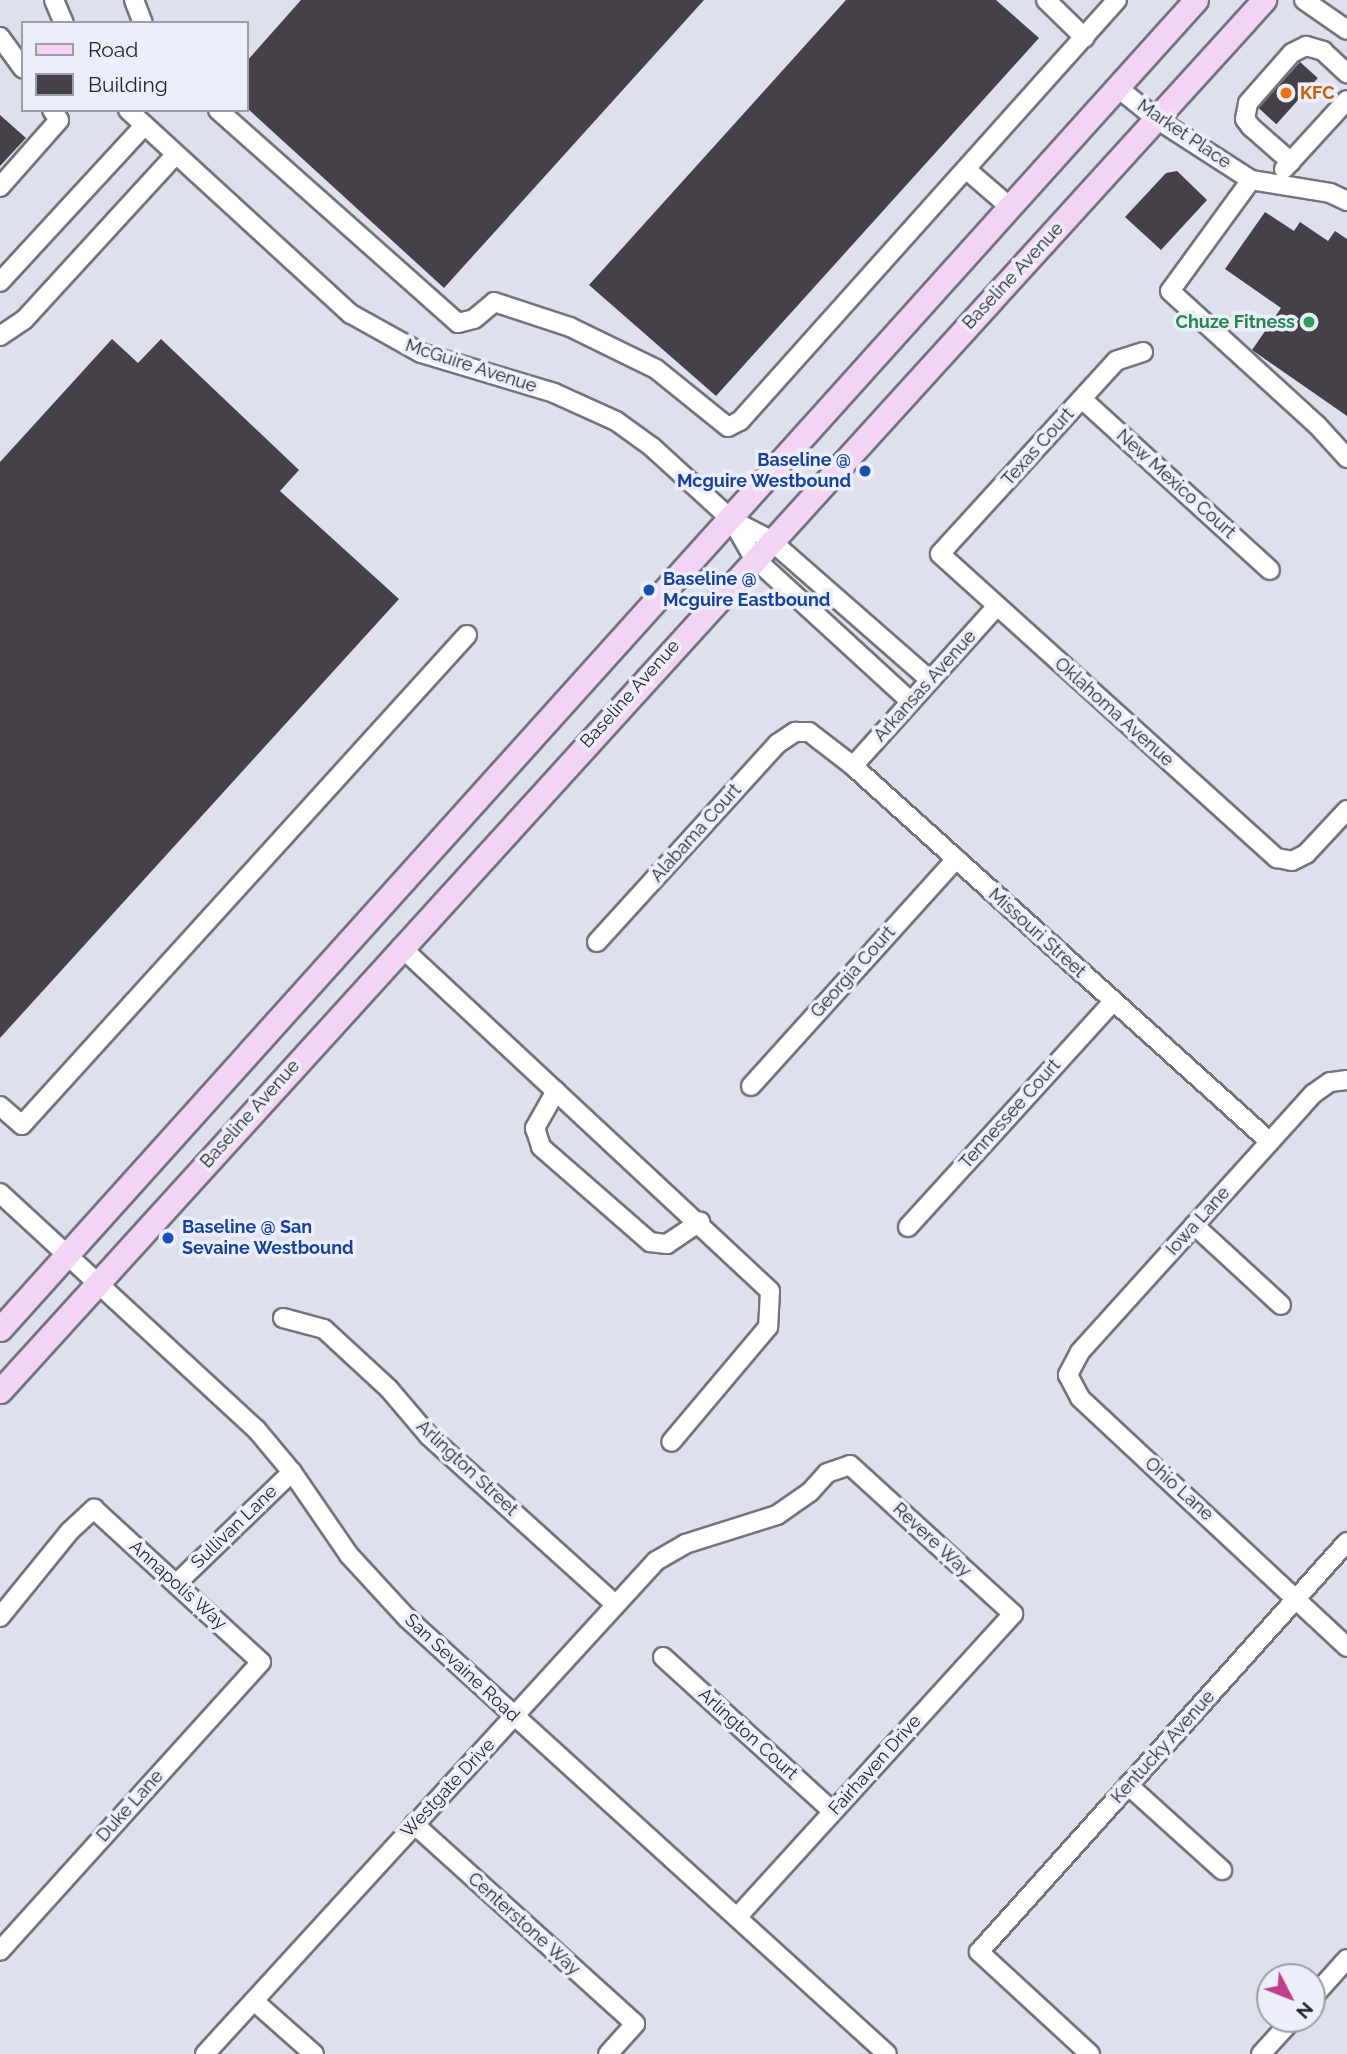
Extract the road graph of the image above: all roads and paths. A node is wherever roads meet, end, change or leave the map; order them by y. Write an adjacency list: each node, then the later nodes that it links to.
1 (54, 0): 8 (street)
2 (134, 0): 9 (street)
3 (1046, 0): 12 (street)
4 (1117, 0): 12 (street)
5 (1196, 0): 15 (main road)
6 (1264, 0): 20 (main road, Baseline Avenue)
7 (1304, 0): 10 (street)
8 (63, 21)
9 (142, 21)
10 (1347, 30)
11 (0, 37): 13 (street)
12 (1085, 37): 24 (street)
13 (21, 66)
14 (1347, 73): 23 (street)
15 (1118, 88): 20 (street, Market Place); 29 (main road)
16 (1347, 100): 23 (street)
17 (130, 112): 21 (street, McGuire Avenue)
18 (220, 112): 24 (street)
19 (56, 115): 27 (street)
20 (1158, 120): 25 (street, Market Place); 36 (main road, Baseline Avenue)
21 (144, 126): 22 (street, McGuire Avenue); 30 (street)
22 (175, 155): 31 (street); 35 (street, McGuire Avenue)
23 (1291, 162): 26 (street)
24 (967, 170): 29 (street)
25 (1251, 180): 26 (street); 34 (street)
26 (1273, 182): 28 (street)
27 (0, 187)
28 (1347, 201)
29 (1011, 208): 35 (main road)
30 (0, 282)
31 (0, 336)
32 (1143, 352): 33 (street, Texas Court)
33 (1082, 399): 37 (street, Texas Court); 39 (street, New Mexico Court)
34 (1347, 458)
35 (732, 520): 36 (street, McGuire Avenue); 38 (street, McGuire Avenue); 60 (main road)
36 (769, 539): 38 (main road, Baseline Avenue); 42 (street, McGuire Avenue)
37 (940, 554): 40 (street, Oklahoma Avenue)
38 (753, 557): 43 (street, McGuire Avenue); 49 (main road, Baseline Avenue)
39 (1270, 570)
40 (997, 606): 42 (street, Arkansas Avenue); 46 (street, Oklahoma Avenue)
41 (467, 635): 54 (street)
42 (930, 680): 43 (street, Arkansas Avenue)
43 (911, 702): 45 (street, Arkansas Avenue)
44 (801, 730): 45 (street, Missouri Street); 48 (street, Alabama Court)
45 (853, 766): 47 (street, Missouri Street)
46 (1347, 810)
47 (956, 859): 50 (street, Missouri Street); 52 (street, Georgia Court)
48 (597, 942)
49 (401, 947): 53 (street); 61 (main road, Baseline Avenue)
50 (1113, 1002): 55 (street, Missouri Street); 59 (street, Tennessee Court)
51 (1343, 1080): 55 (street, Iowa Lane)
52 (751, 1086)
53 (556, 1091): 57 (street); 57 (street)
54 (0, 1106)
55 (1269, 1142): 58 (street, Iowa Lane)
56 (0, 1193): 60 (street, San Sevaine Road)
57 (700, 1222): 67 (street)
58 (1194, 1225): 62 (street); 65 (street, Iowa Lane)
59 (908, 1227)
60 (68, 1255): 61 (street, San Sevaine Road); 64 (main road)
61 (98, 1282): 66 (main road, Baseline Avenue); 69 (street, San Sevaine Road)
62 (1281, 1306)
63 (283, 1318): 73 (street, Arlington Street)
64 (0, 1329)
65 (1068, 1375): 72 (street, Ohio Lane)
66 (0, 1391)
67 (671, 1442)
68 (850, 1465): 73 (street, Westgate Drive); 74 (street, Revere Way)
69 (292, 1472): 71 (street, Sullivan Lane); 79 (street, San Sevaine Road)
70 (1347, 1542): 72 (street, Kentucky Avenue)
71 (177, 1583): 75 (street, Annapolis Way); 78 (street, Annapolis Way)
72 (1297, 1597): 76 (street, Ohio Lane); 80 (street, Kentucky Avenue)
73 (615, 1605): 79 (street, Westgate Drive)
74 (1013, 1614): 81 (street, Fairhaven Drive)
75 (0, 1617)
76 (1347, 1647)
77 (663, 1657): 81 (street, Arlington Court)
78 (261, 1662): 85 (street, Duke Lane)
79 (514, 1717): 82 (street, Westgate Drive); 84 (street, San Sevaine Road)
80 (1128, 1785): 83 (street); 94 (street, Kentucky Avenue)
81 (832, 1811): 84 (street, Fairhaven Drive)
82 (414, 1824): 88 (street, Westgate Drive); 92 (street, Centerstone Way)
83 (1222, 1870)
84 (738, 1916): 93 (street, San Sevaine Road)
85 (0, 1951)
86 (1347, 1959): 87 (street)
87 (1326, 1982)
88 (254, 2001): 90 (street, Westgate Drive); 91 (street)
89 (1280, 2033): 95 (street)
90 (205, 2054)
91 (314, 2054)
92 (608, 2054)
93 (887, 2054)
94 (1090, 2054)
95 (1261, 2054)

